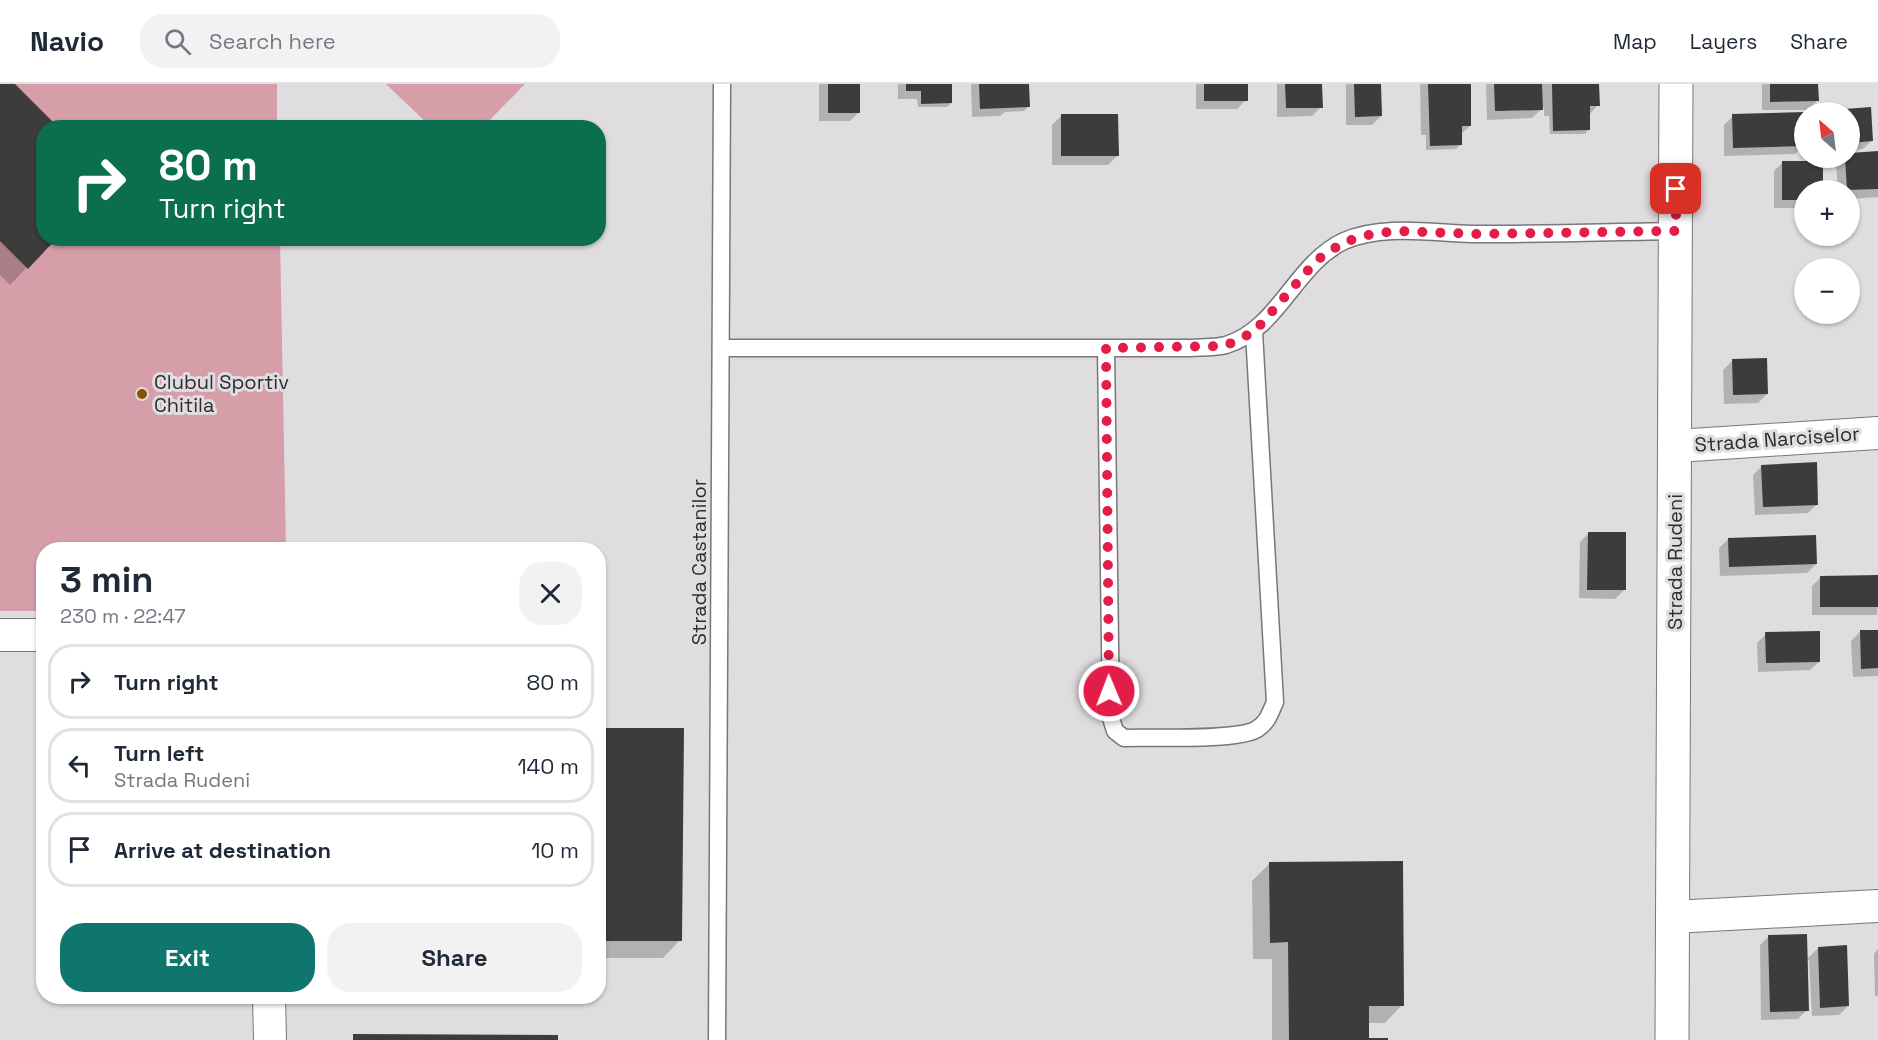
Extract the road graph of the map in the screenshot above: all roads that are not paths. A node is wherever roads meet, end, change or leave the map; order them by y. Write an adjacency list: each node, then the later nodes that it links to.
1 (722, 84): 5 (lane, Strada Castanilor)
2 (1676, 84): 3 (street, Strada Rudeni)
3 (1676, 231): 4 (lane); 8 (street, Strada Rudeni)
4 (1254, 332): 6 (lane); 6 (lane)
5 (721, 348): 6 (lane); 15 (lane, Strada Castanilor)
6 (1106, 348)
7 (1878, 433): 8 (street, Strada Narciselor)
8 (1676, 446): 12 (street, Strada Rudeni)
9 (0, 635): 10 (street)
10 (36, 635)
11 (1878, 906): 12 (street)
12 (1673, 918): 16 (street, Strada Rudeni)
13 (269, 1004): 14 (street)
14 (270, 1040)
15 (717, 1040)
16 (1672, 1040)

